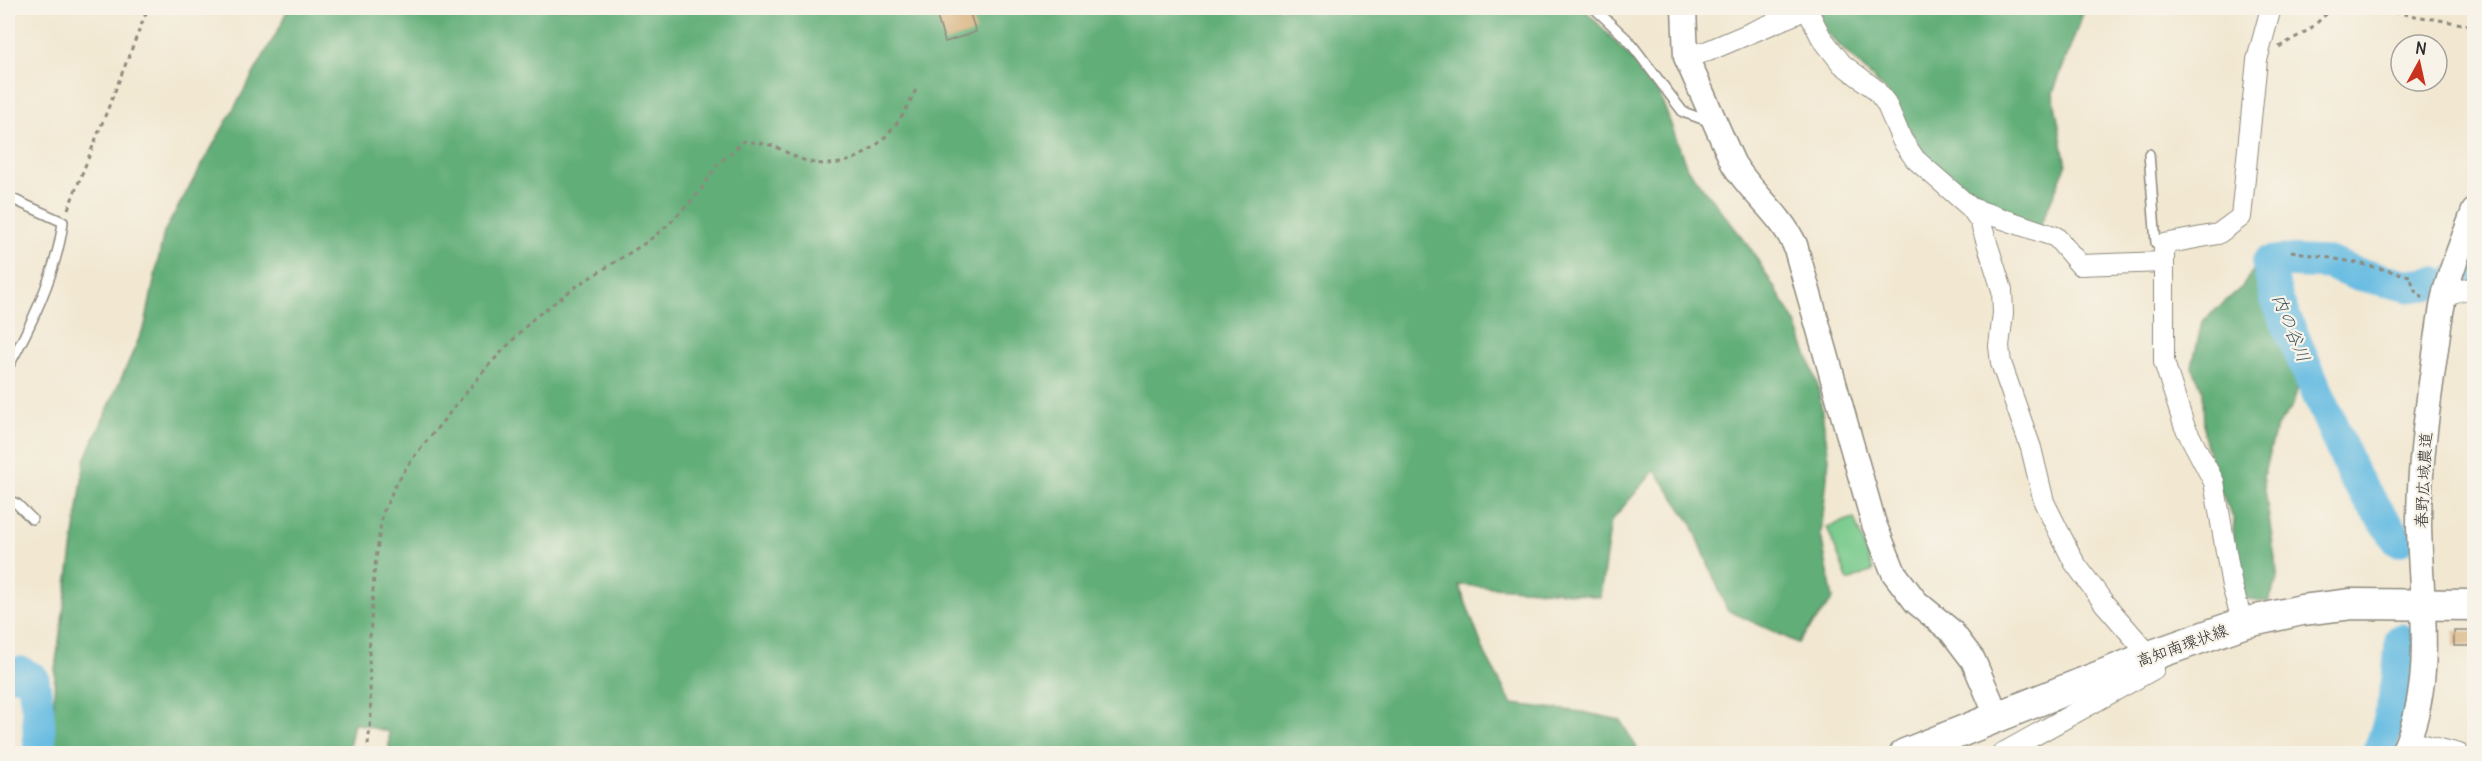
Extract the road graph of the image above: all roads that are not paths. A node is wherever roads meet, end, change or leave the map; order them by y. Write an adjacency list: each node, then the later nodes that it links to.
1 (1594, 8): 5 (lane)
2 (1684, 8): 4 (street)
3 (2271, 8): 10 (street)
4 (1686, 57): 5 (street); 8 (street)
5 (1716, 124): 20 (street)
6 (2149, 154): 10 (lane)
7 (8, 197): 13 (lane)
8 (1971, 208): 10 (street); 19 (street)
9 (2475, 211): 12 (street, 春野広域農道)
10 (2164, 253): 18 (street)
11 (2475, 287): 12 (street)
12 (2445, 295): 17 (street, 春野広域農道)
13 (8, 367)
14 (8, 500): 15 (lane)
15 (32, 519)
16 (2475, 605): 17 (main road, 高知南環状線)
17 (2424, 606): 18 (main road, 高知南環状線); 21 (street, 春野広域農道)
18 (2243, 623): 19 (main road, 高知南環状線)
19 (2150, 657): 20 (main road, 高知南環状線); 23 (street)
20 (1998, 718): 22 (main road, 高知南環状線)
21 (2405, 747): 24 (street)
22 (1905, 753)
23 (2001, 753)
24 (2460, 753)

